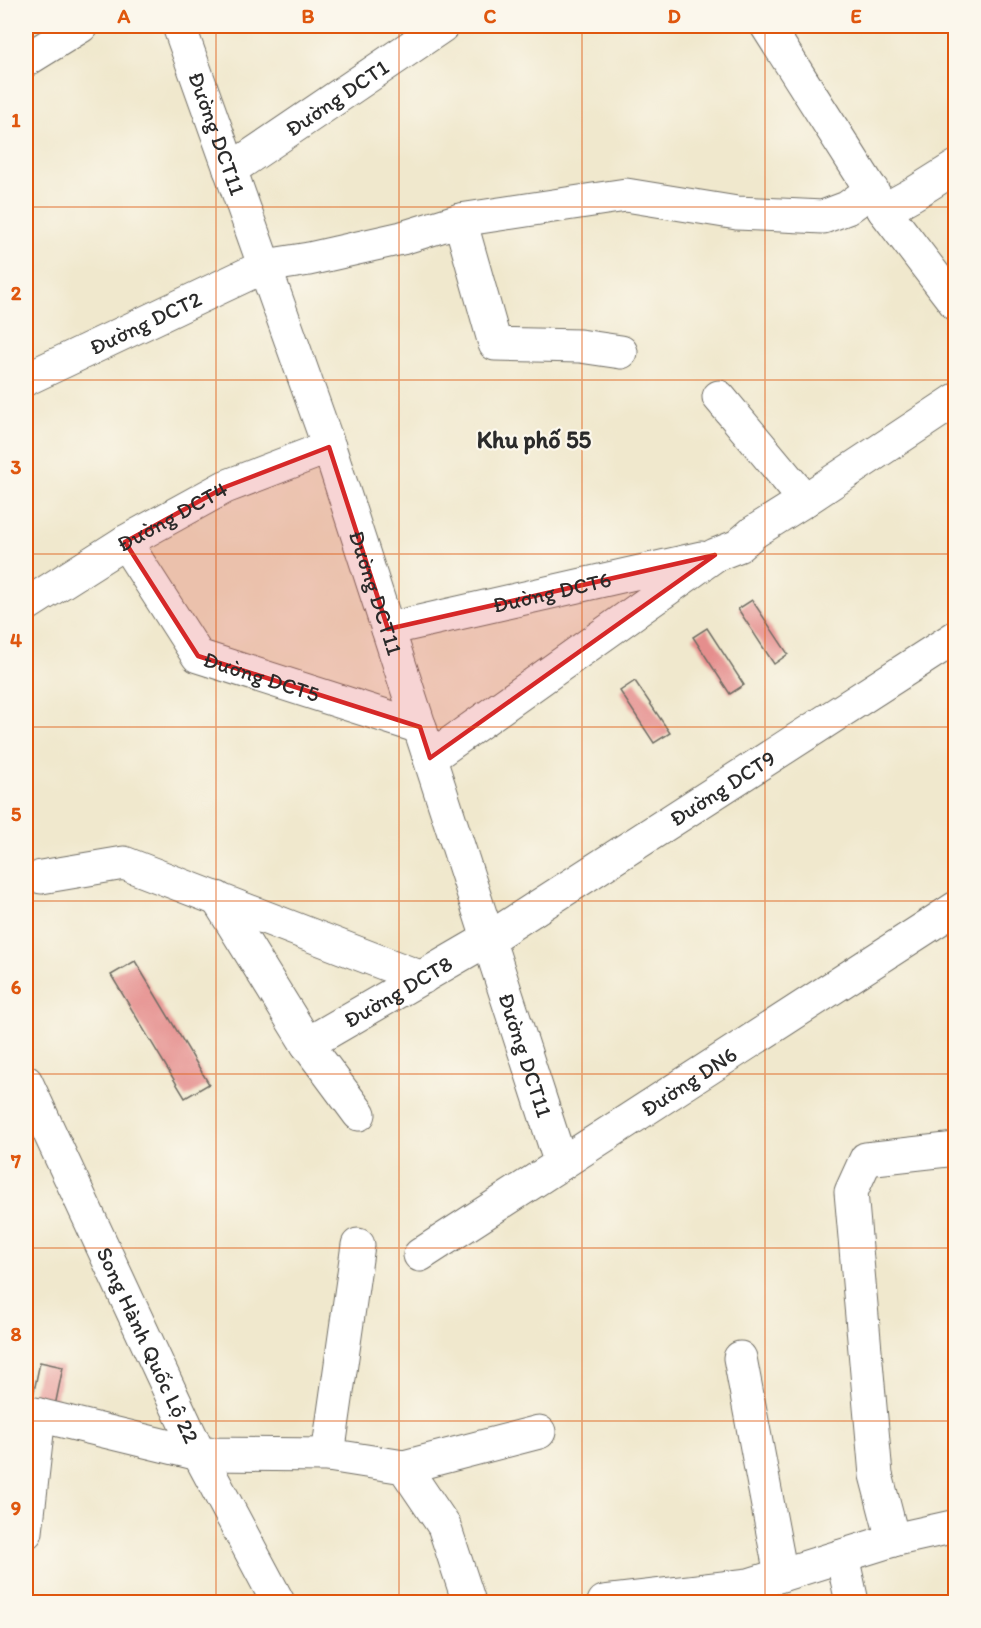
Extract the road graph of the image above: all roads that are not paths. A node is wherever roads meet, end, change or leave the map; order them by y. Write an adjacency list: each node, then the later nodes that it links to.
1 (81, 26): 5 (street)
2 (179, 26): 7 (street, Đường DCT11)
3 (442, 26): 7 (street, Đường DCT1)
4 (767, 26): 8 (street)
5 (26, 60)
6 (956, 167): 8 (street, Đường DCT2)
7 (230, 170): 10 (street, Đường DCT11)
8 (878, 200): 9 (street, Đường DCT2); 11 (street)
9 (460, 220): 10 (street, Đường DCT2); 12 (street)
10 (265, 266): 13 (street, Đường DCT2); 16 (street, Đường DCT11)
11 (956, 304)
12 (621, 352)
13 (26, 379)
14 (719, 397): 17 (street)
15 (956, 400): 17 (street)
16 (329, 447): 18 (street, Đường DCT4); 21 (street, Đường DCT11)
17 (805, 500): 19 (street)
18 (125, 542): 20 (street, Đường DCT4); 23 (street, Đường DCT5)
19 (715, 555): 21 (street, Đường DCT6); 24 (street)
20 (26, 605)
21 (388, 629): 23 (street, Đường DCT11)
22 (956, 637): 28 (street, Đường DCT9)
23 (420, 727): 24 (street, Đường DCT11)
24 (430, 758): 28 (street, Đường DCT11)
25 (41, 877): 26 (street)
26 (217, 898): 29 (street); 30 (street)
27 (956, 908): 34 (street, Đường DN6)
28 (489, 939): 29 (street, Đường DCT8); 34 (street, Đường DCT11)
29 (422, 978): 30 (street, Đường DCT8)
30 (307, 1044): 32 (street)
31 (26, 1083): 40 (street, Song Hành Quốc Lộ 22)
32 (358, 1114)
33 (956, 1149): 45 (street)
34 (561, 1164): 36 (street, Đường DN6)
35 (358, 1245): 41 (street)
36 (420, 1255)
37 (740, 1358): 47 (street)
38 (32, 1414): 40 (street); 44 (street)
39 (539, 1432): 42 (street)
40 (199, 1454): 41 (street); 49 (street, Song Hành Quốc Lộ 22)
41 (328, 1455): 42 (street)
42 (404, 1467): 50 (street)
43 (956, 1526): 45 (street)
44 (26, 1532)
45 (893, 1540): 46 (street)
46 (842, 1556): 47 (street); 52 (street)
47 (782, 1575): 48 (street)
48 (751, 1594): 51 (street)
49 (278, 1602)
50 (469, 1602)
51 (604, 1602)
52 (852, 1602)

